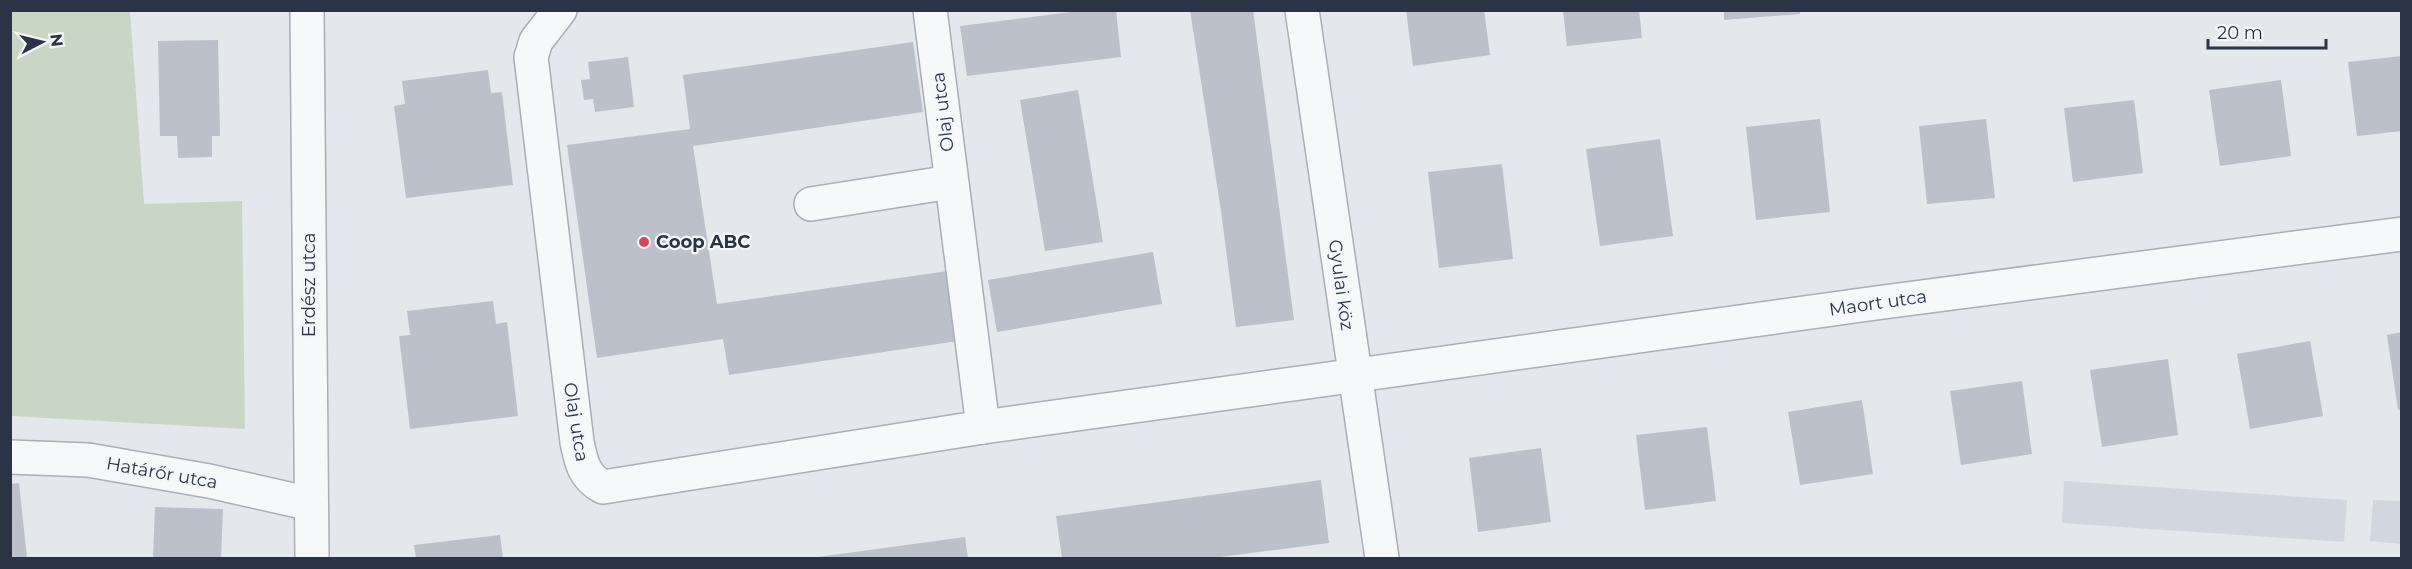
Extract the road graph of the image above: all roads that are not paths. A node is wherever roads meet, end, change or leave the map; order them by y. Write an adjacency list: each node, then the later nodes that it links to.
1 (308, 10): 11 (street, Erdész utca)
2 (560, 10): 9 (street, Olaj utca)
3 (930, 10): 5 (street, Olaj utca)
4 (1302, 10): 8 (street, Gyulai köz)
5 (951, 182): 6 (street); 9 (street, Olaj utca)
6 (811, 204)
7 (2402, 234): 8 (street, Maort utca)
8 (1355, 375): 9 (street, Olaj utca); 13 (street, Gyulai köz)
9 (983, 427)
10 (10, 457): 11 (street, Határőr utca)
11 (310, 504): 12 (street, Erdész utca)
12 (312, 558)
13 (1382, 558)

